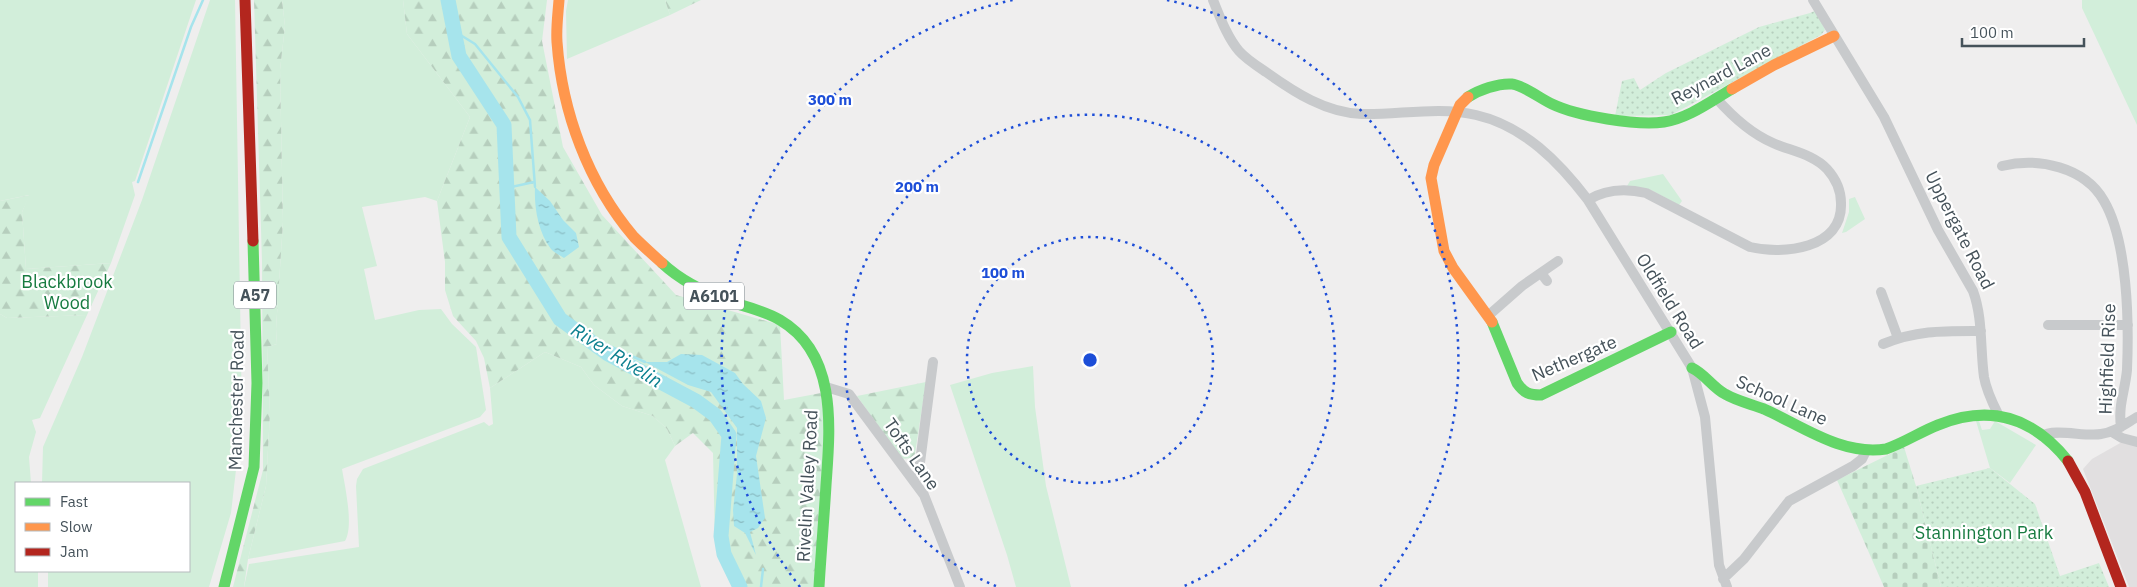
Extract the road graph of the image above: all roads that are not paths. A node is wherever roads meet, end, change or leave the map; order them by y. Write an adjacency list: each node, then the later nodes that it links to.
1 (245, 0): 30 (street, Manchester Road / A57)
2 (559, 0): 21 (street, Rivelin Valley Road / A6101)
3 (1214, 0): 7 (street, Oldfield Road)
4 (1813, 0): 5 (street, Uppergate Road)
5 (1834, 36): 6 (street, Reynard Lane); 15 (street, Uppergate Road)
6 (1716, 98): 7 (street, Reynard Lane); 9 (street)
7 (1457, 112): 9 (street, Oldfield Road); 12 (street, Nethergate)
8 (2002, 166): 14 (street, Highfield Rise)
9 (1588, 200): 16 (street, Oldfield Road)
10 (1558, 261): 12 (street)
11 (1881, 292): 17 (street)
12 (1489, 315): 16 (street, Nethergate)
13 (2048, 325): 14 (street)
14 (2128, 325): 24 (street, Highfield Rise)
15 (1981, 331): 17 (street); 22 (street, Uppergate Road)
16 (1671, 332): 20 (street, Oldfield Road)
17 (1898, 338): 18 (street)
18 (1882, 344)
19 (933, 362): 28 (street)
20 (1692, 368): 27 (street, School Lane); 29 (street, Oldfield Road)
21 (826, 387): 28 (street, Tofts Lane); 31 (street, Rivelin Valley Road / A6101)
22 (1998, 414): 25 (street); 27 (street)
23 (2137, 417): 24 (street)
24 (2116, 429): 25 (street); 26 (street)
25 (2042, 436): 33 (street)
26 (2137, 442)
27 (1866, 451): 29 (street)
28 (913, 480): 32 (street, Tofts Lane)
29 (1725, 583)
30 (224, 587)
31 (818, 587)
32 (960, 587)
33 (2121, 587)

